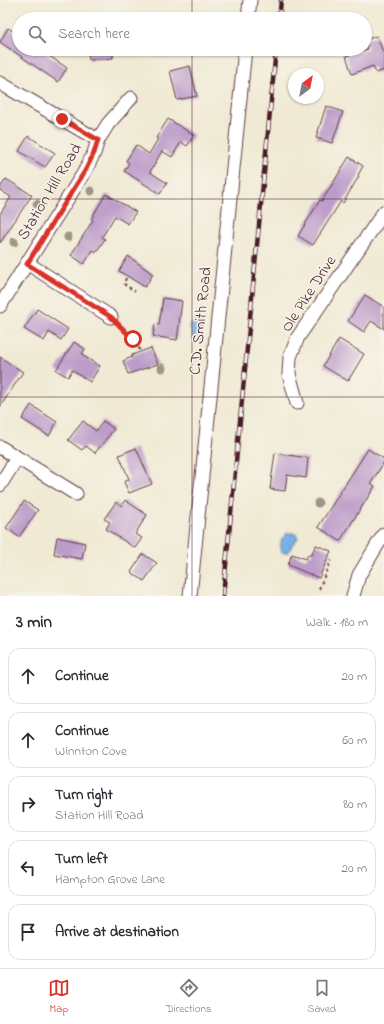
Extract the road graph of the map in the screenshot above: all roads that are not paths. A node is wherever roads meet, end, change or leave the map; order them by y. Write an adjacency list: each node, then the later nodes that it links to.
1 (250, 0): 2 (street)
2 (249, 12)
3 (244, 56): 17 (street, C.D. Smith Road)
4 (0, 83): 6 (street)
5 (132, 98): 6 (street, Station Hill Road)
6 (98, 140): 8 (street, Station Hill Road)
7 (384, 212): 11 (street, Ole Pike Drive)
8 (27, 264): 9 (street, Station Hill Road); 10 (street)
9 (0, 306)
10 (111, 317)
11 (297, 403)
12 (0, 447): 13 (street)
13 (17, 458): 14 (street); 15 (street)
14 (0, 485)
15 (76, 494)
16 (384, 534): 18 (street)
17 (190, 596)
18 (353, 596)

